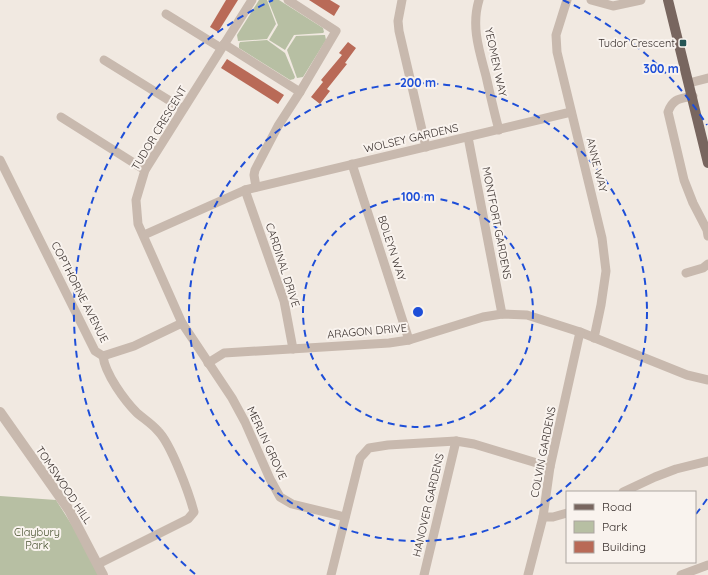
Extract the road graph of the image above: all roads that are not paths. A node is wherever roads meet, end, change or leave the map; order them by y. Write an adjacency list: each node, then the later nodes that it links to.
1 (252, 0): 10 (street, TUDOR CRESCENT)
2 (288, 0): 14 (street)
3 (402, 0): 21 (street)
4 (479, 0): 19 (street, YEOMEN WAY)
5 (567, 0): 17 (street, ANNE WAY)
6 (591, 0): 7 (street)
7 (641, 0)
8 (668, 0): 13 (main road)
9 (166, 14): 10 (street)
10 (223, 46): 14 (street); 16 (street, TUDOR CRESCENT)
11 (104, 60): 16 (street)
12 (708, 78): 13 (street)
13 (689, 83): 15 (main road)
14 (300, 92): 26 (street)
15 (692, 96): 23 (main road); 29 (street)
16 (183, 109): 25 (street, TUDOR CRESCENT)
17 (571, 112): 19 (street, WOLSEY GARDENS); 35 (street, ANNE WAY)
18 (61, 117): 25 (street)
19 (499, 130): 20 (street, WOLSEY GARDENS)
20 (468, 137): 21 (street, WOLSEY GARDENS); 32 (street, MONTFORT GARDENS)
21 (426, 147): 24 (street, WOLSEY GARDENS)
22 (0, 160): 38 (street, COPTHORNE AVENUE)
23 (708, 160)
24 (352, 164): 26 (street, WOLSEY GARDENS); 36 (street, BOLEYN WAY)
25 (145, 170): 28 (street, TUDOR CRESCENT)
26 (256, 187): 27 (street, WOLSEY GARDENS)
27 (245, 190): 28 (street, WOLSEY GARDENS); 37 (street, CARDINAL DRIVE)
28 (144, 235): 33 (street, TUDOR CRESCENT)
29 (708, 236)
30 (708, 264): 31 (street)
31 (686, 273)
32 (502, 314): 34 (street, ARAGON DRIVE); 36 (street, ARAGON DRIVE)
33 (182, 323): 38 (street, COPTHORNE AVENUE); 39 (street, TUDOR CRESCENT)
34 (580, 332): 35 (street, ARAGON DRIVE); 44 (street, COLVIN GARDENS)
35 (594, 338): 40 (street, ARAGON DRIVE)
36 (409, 340): 37 (street, ARAGON DRIVE)
37 (293, 349): 39 (street, ARAGON DRIVE)
38 (103, 356): 49 (street)
39 (208, 363): 47 (street, MERLIN GROVE)
40 (708, 380)
41 (0, 412): 49 (street, TOMSWOOD HILL)
42 (456, 441): 44 (street); 47 (street); 53 (street, HANOVER GARDENS)
43 (708, 461): 45 (street)
44 (550, 467): 48 (street, COLVIN GARDENS)
45 (625, 491)
46 (566, 513): 48 (street)
47 (345, 517): 52 (street)
48 (543, 517): 54 (street, COLVIN GARDENS)
49 (98, 564): 51 (street, TOMSWOOD HILL)
50 (708, 565): 55 (street)
51 (103, 575)
52 (331, 575)
53 (424, 575)
54 (528, 575)
55 (681, 575)

